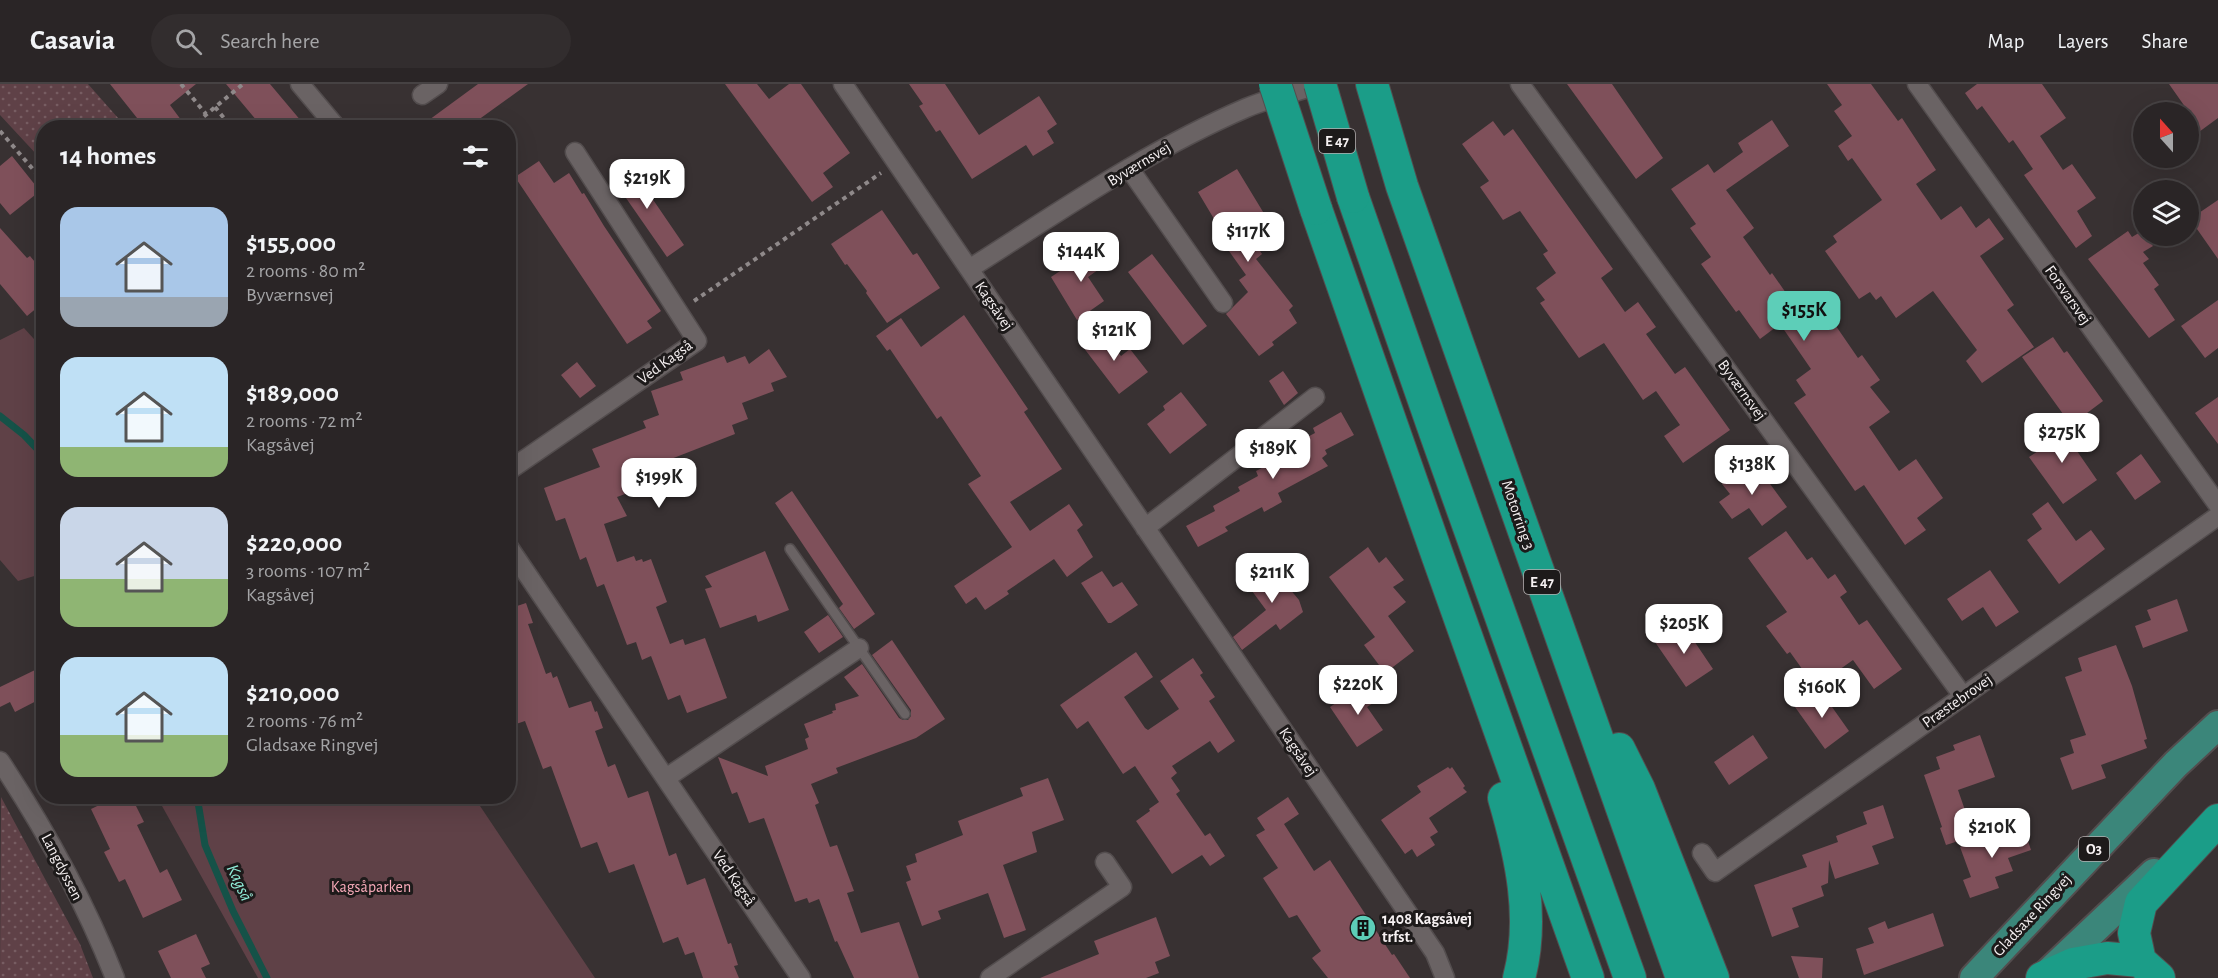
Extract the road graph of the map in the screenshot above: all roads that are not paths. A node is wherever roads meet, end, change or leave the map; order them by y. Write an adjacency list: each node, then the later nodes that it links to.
1 (300, 84): 8 (street)
2 (843, 84): 11 (street, Kagsåvej)
3 (1275, 84): 19 (highway, bridge)
4 (1321, 84): 10 (street, Byværnsvej); 39 (highway, E 47, bridge)
5 (1372, 84): 21 (highway, Motorring 3 / E 47)
6 (1520, 84): 23 (street, Byværnsvej)
7 (1917, 84): 15 (street, Forsvarsvej)
8 (330, 120)
9 (575, 152): 14 (street, Ved Kagså)
10 (1130, 168): 11 (street, Byværnsvej); 12 (street)
11 (969, 269): 17 (street, Kagsåvej)
12 (1223, 303)
13 (1315, 397): 17 (street)
14 (516, 465)
15 (2218, 505)
16 (2218, 516): 23 (street, Præstebrovej)
17 (1145, 528): 36 (street, Kagsåvej)
18 (790, 549): 22 (lane)
19 (1438, 557): 37 (highway); 38 (highway)
20 (516, 558): 27 (street, Ved Kagså)
21 (1558, 630): 40 (highway, Motorring 3 / E 47); 41 (highway)
22 (859, 648): 24 (lane); 27 (street)
23 (1963, 696): 30 (street, Præstebrovej)
24 (904, 714)
25 (2218, 725): 42 (main road, Gladsaxe Ringvej / O3)
26 (0, 761): 33 (street, Langdyssen)
27 (666, 778): 34 (street, Ved Kagså)
28 (2218, 812): 43 (main road)
29 (2218, 820): 32 (highway)
30 (1702, 853)
31 (1105, 862): 35 (street)
32 (2150, 970): 43 (highway)
33 (115, 978)
34 (801, 978)
35 (990, 978)
36 (1445, 978)
37 (1519, 978)
38 (1588, 978)
39 (1630, 978)
40 (1682, 978)
41 (1713, 978)
42 (1974, 978)
43 (2042, 978)

